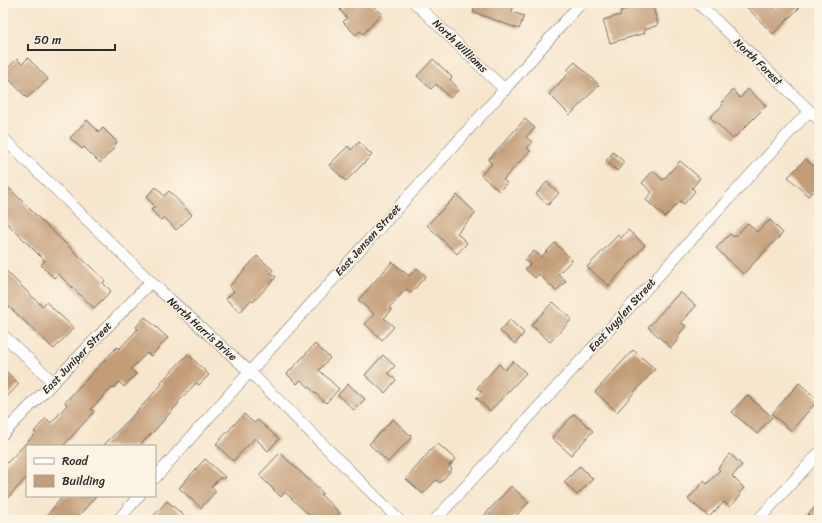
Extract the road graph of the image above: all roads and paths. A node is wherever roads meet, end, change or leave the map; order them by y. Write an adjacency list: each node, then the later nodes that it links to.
1 (415, 3): 4 (street, North Williams)
2 (581, 3): 4 (street, East Jensen Street)
3 (698, 3): 5 (street, North Forest)
4 (505, 90): 10 (street, East Jensen Street)
5 (809, 111): 6 (street, North Forest); 18 (street, East Ivyglen Street)
6 (819, 120)
7 (3, 138): 8 (street, North Harris Drive)
8 (151, 282): 10 (street, North Harris Drive); 11 (street, East Juniper Street)
9 (3, 335): 11 (street)
10 (249, 372): 14 (street, East Jensen Street); 17 (street, North Harris Drive)
11 (53, 382): 12 (street, East Juniper Street)
12 (3, 434)
13 (819, 453): 19 (street)
14 (156, 477)
15 (138, 497): 16 (street)
16 (118, 520)
17 (399, 520)
18 (435, 520)
19 (758, 520)

